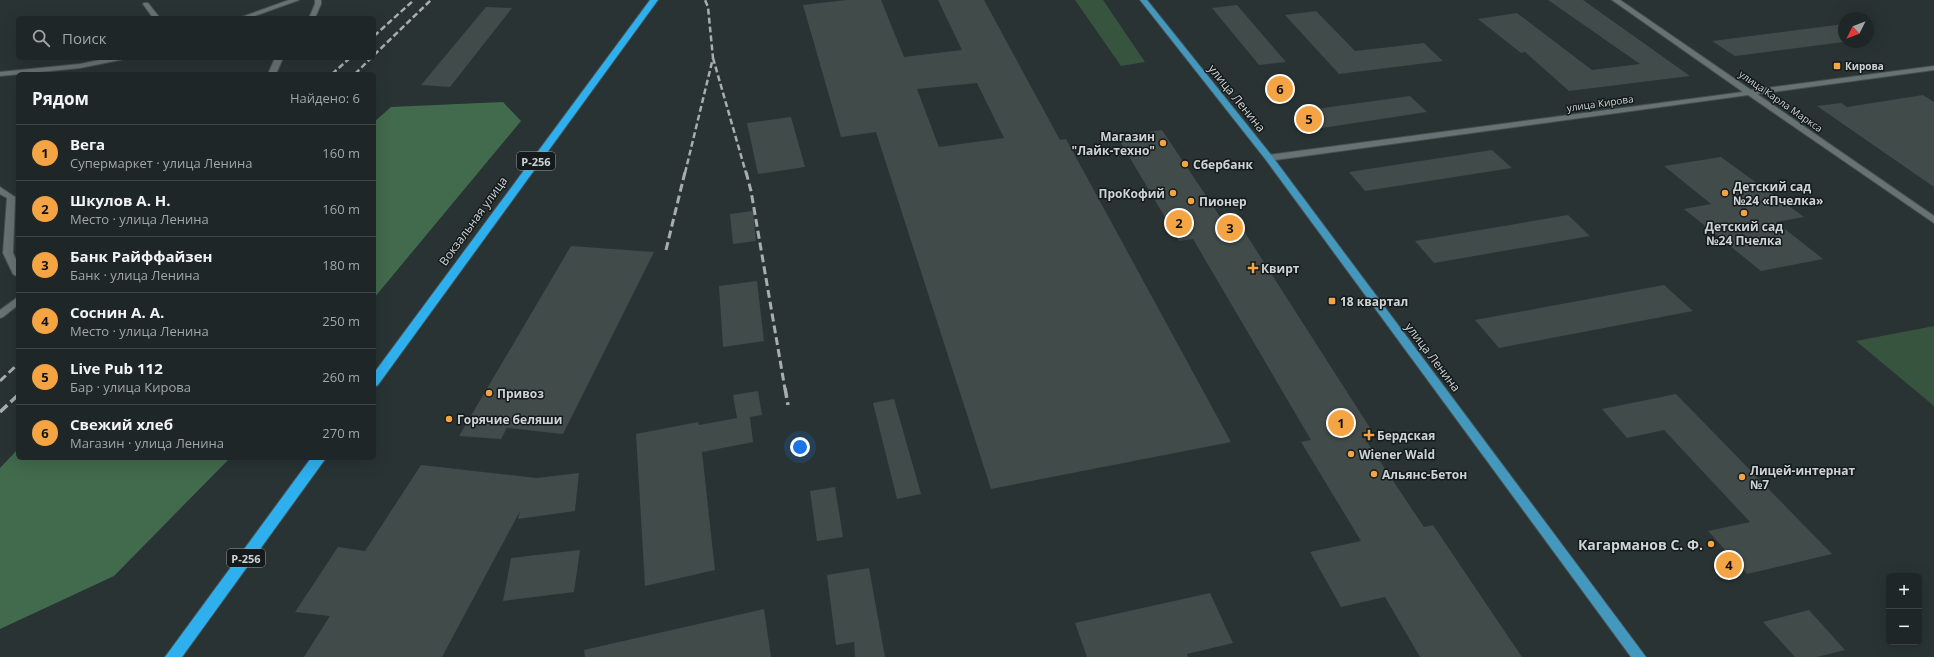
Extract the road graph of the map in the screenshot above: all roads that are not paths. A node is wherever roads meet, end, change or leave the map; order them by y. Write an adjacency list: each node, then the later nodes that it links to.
1 (296, 0): 8 (street)
2 (318, 0): 9 (street)
3 (654, 0): 24 (highway, Вокзальная улица / Р-256)
4 (1143, 0): 18 (main road, улица Ленина)
5 (1615, 0): 17 (street, улица Карла Маркса)
6 (146, 4): 7 (street)
7 (155, 16)
8 (248, 16)
9 (313, 16)
10 (110, 60): 14 (street)
11 (278, 60): 15 (street)
12 (1934, 68): 17 (street, улица Кирова)
13 (16, 72): 16 (street)
14 (20, 72)
15 (273, 72)
16 (0, 74)
17 (1751, 92): 18 (street, улица Кирова); 20 (street, улица Карла Маркса)
18 (1269, 158): 27 (main road, улица Ленина)
19 (0, 190): 21 (street)
20 (1934, 220)
21 (16, 270)
22 (16, 302): 23 (street)
23 (0, 315)
24 (376, 379)
25 (318, 460): 26 (highway, Р-256)
26 (173, 657)
27 (1639, 657)

